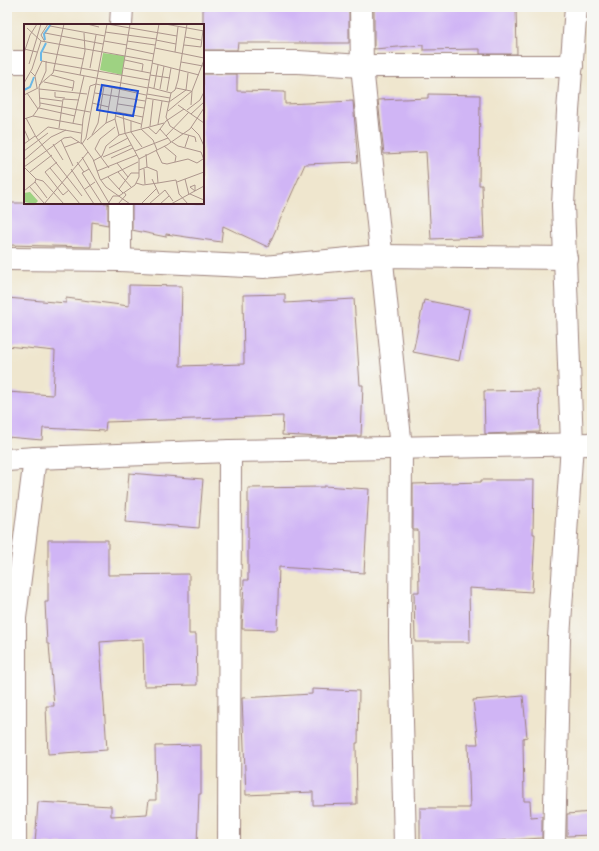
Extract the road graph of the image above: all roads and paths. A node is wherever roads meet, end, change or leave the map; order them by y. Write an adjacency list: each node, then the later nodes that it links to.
1 (122, 7): 4 (street)
2 (361, 7): 8 (street)
3 (576, 7): 9 (street)
4 (121, 24)
5 (7, 62): 6 (street)
6 (24, 62)
7 (204, 62): 8 (street)
8 (362, 66): 9 (street); 11 (street)
9 (572, 66): 12 (street)
10 (120, 204): 14 (street)
11 (380, 256): 12 (street); 14 (street); 16 (street)
12 (566, 258): 15 (street)
13 (7, 260): 14 (street)
14 (120, 260)
15 (582, 444): 16 (street); 24 (street)
16 (400, 448): 17 (street); 23 (street)
17 (230, 451): 18 (street); 22 (street)
18 (35, 458): 19 (street); 20 (street)
19 (7, 460)
20 (11, 618): 21 (street)
21 (15, 844)
22 (229, 844)
23 (406, 844)
24 (554, 844)

